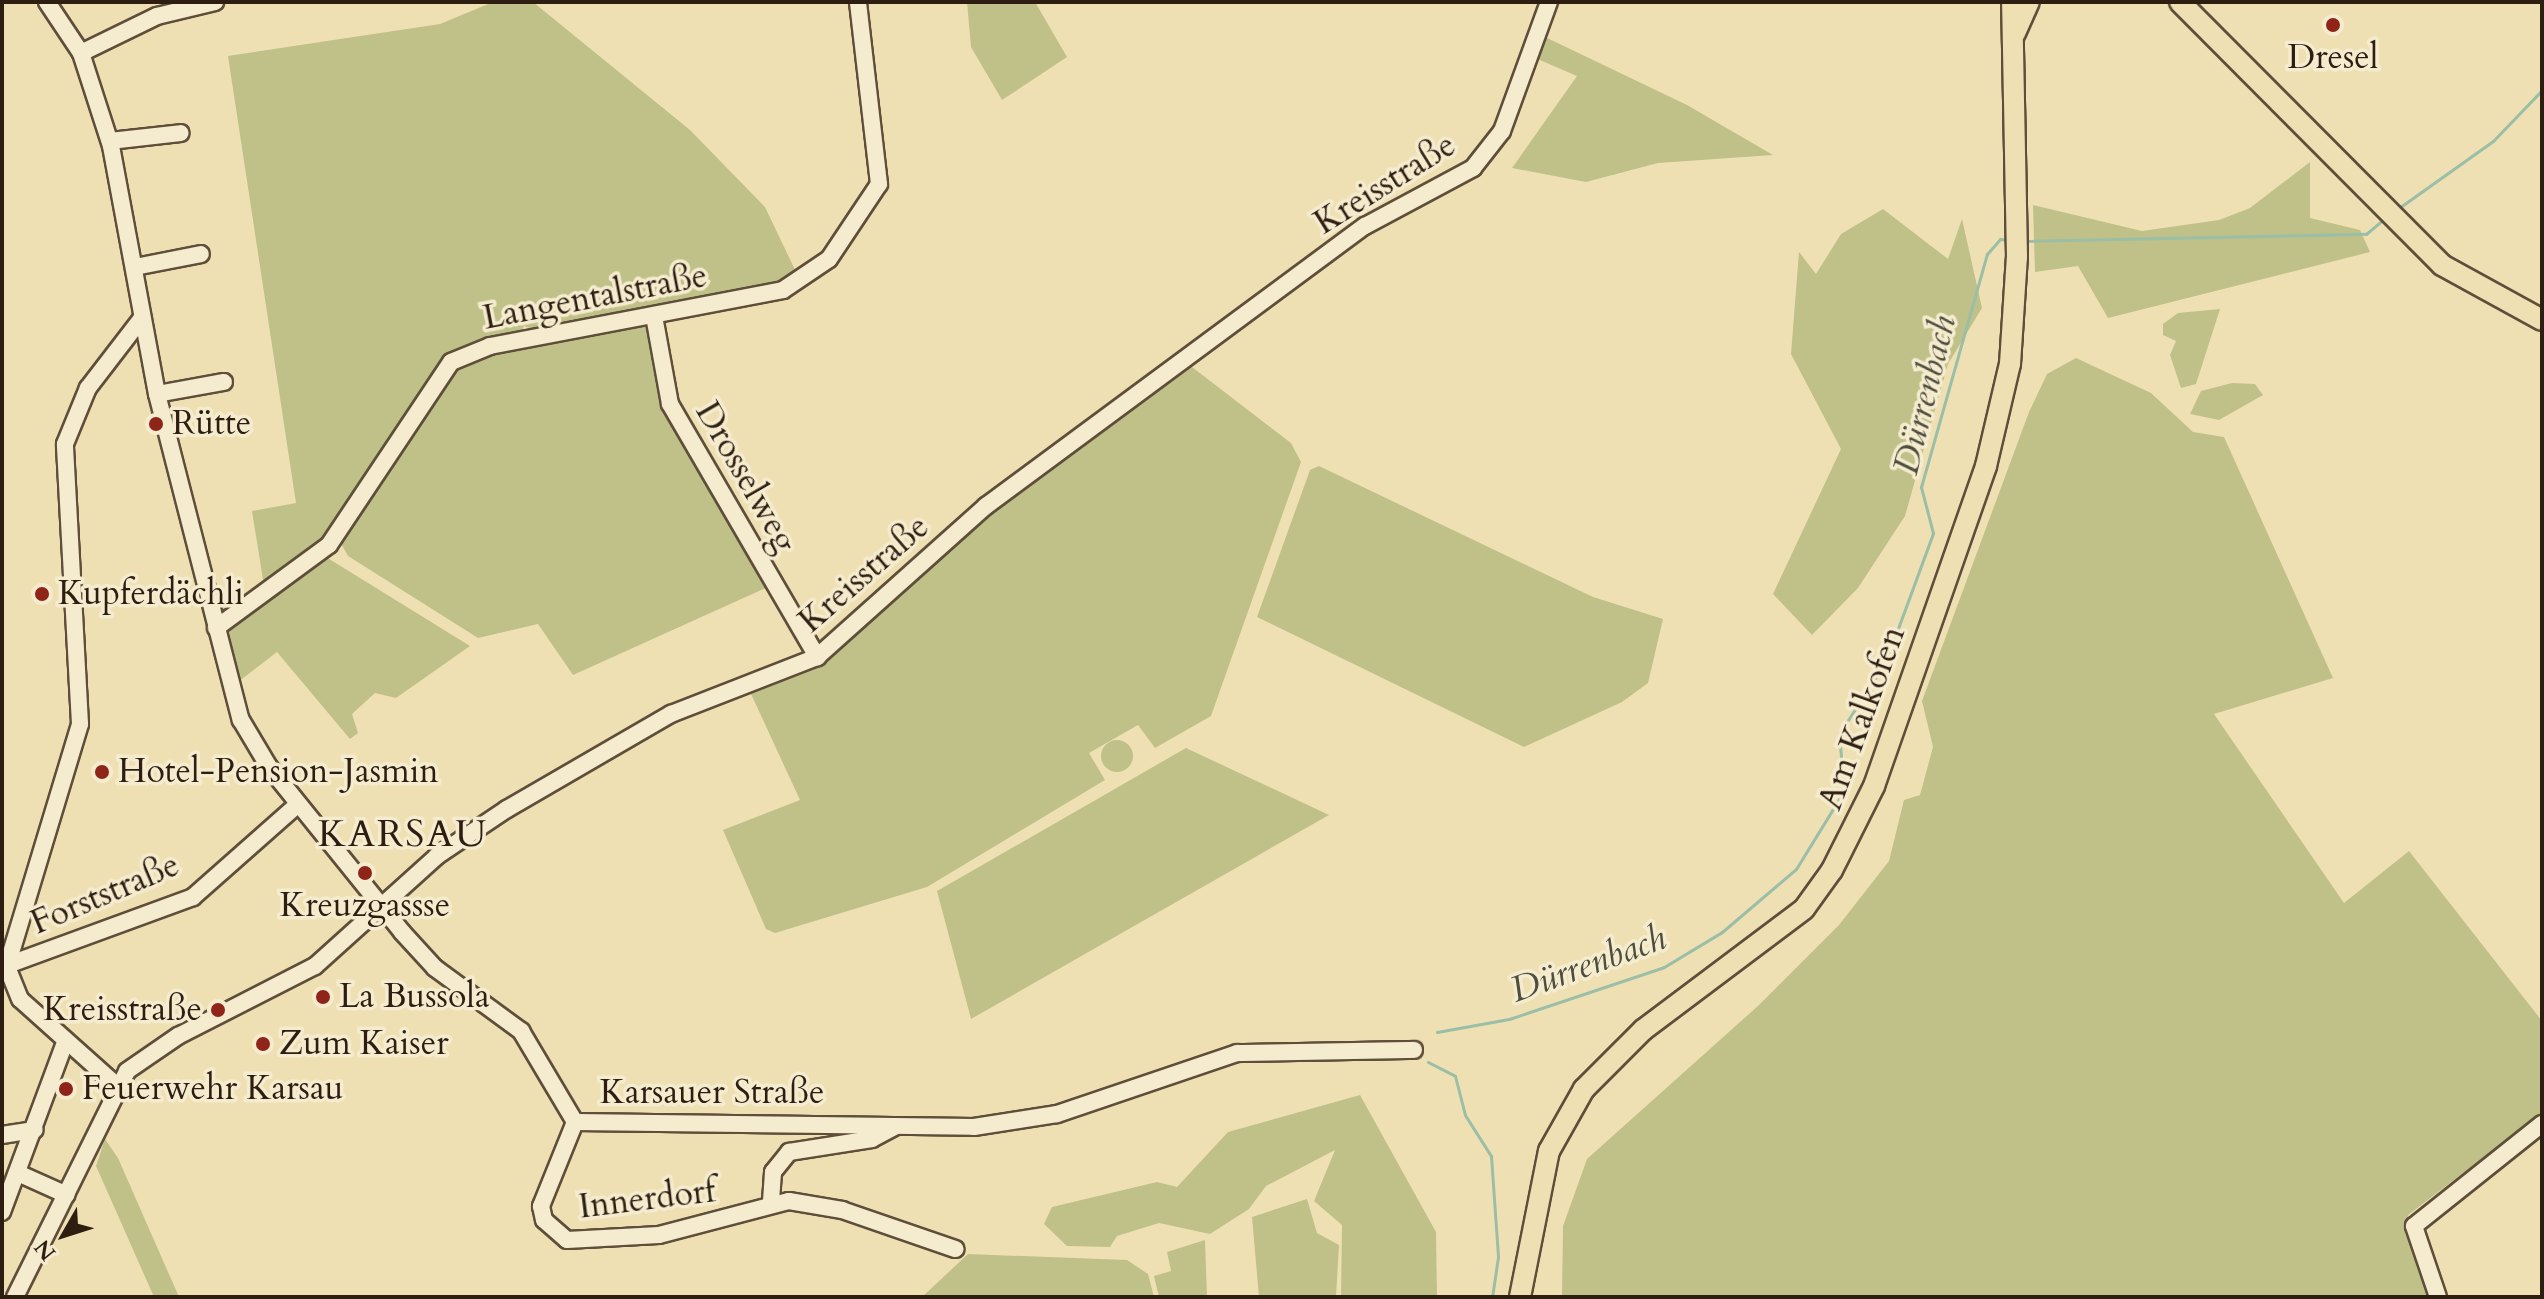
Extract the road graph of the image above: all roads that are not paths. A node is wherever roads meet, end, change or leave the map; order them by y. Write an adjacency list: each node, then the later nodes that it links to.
1 (47, 2): 11 (street, Karsauer Straße)
2 (215, 2): 9 (street)
3 (858, 2): 16 (street, Langentalstraße)
4 (1549, 2): 24 (street, Kreisstraße)
5 (1996, 2): 10 (main road, Am Kalkofen)
6 (2012, 2): 10 (main road, Am Kalkofen)
7 (2029, 2): 10 (main road)
8 (2180, 2): 18 (main road)
9 (159, 9): 11 (street)
10 (2012, 40): 42 (main road, Am Kalkofen)
11 (81, 53): 13 (street, Karsauer Straße)
12 (181, 133): 13 (street)
13 (110, 141): 15 (street, Karsauer Straße)
14 (201, 254): 15 (street)
15 (135, 267): 17 (street, Karsauer Straße)
16 (654, 316): 23 (street, Langentalstraße); 24 (street, Drosselweg)
17 (142, 318): 19 (street); 20 (street, Karsauer Straße)
18 (2542, 320)
19 (120, 347): 20 (street); 27 (street)
20 (150, 360): 22 (street, Karsauer Straße)
21 (224, 382): 22 (street)
22 (157, 394): 23 (street, Karsauer Straße)
23 (216, 628): 25 (street, Karsauer Straße)
24 (817, 657): 26 (street, Kreisstraße)
25 (298, 804): 26 (street, Karsauer Straße); 27 (street, Forststraße)
26 (385, 908): 30 (street, Kreisstraße); 31 (street, Karsauer Straße)
27 (5, 966): 28 (street)
28 (65, 1043): 30 (street); 34 (street)
29 (1414, 1050): 33 (street, Karsauer Straße)
30 (115, 1084): 37 (street, Kreisstraße)
31 (575, 1122): 33 (street, Karsauer Straße); 38 (street, Innerdorf)
32 (2542, 1124): 43 (street)
33 (899, 1125): 38 (street)
34 (35, 1130): 35 (street); 36 (street)
35 (2, 1135)
36 (20, 1174): 37 (street); 39 (street)
37 (67, 1195): 41 (street, Kreisstraße)
38 (771, 1201): 40 (street, Innerdorf)
39 (2, 1212)
40 (955, 1249)
41 (15, 1297)
42 (1520, 1297)
43 (2438, 1297)

